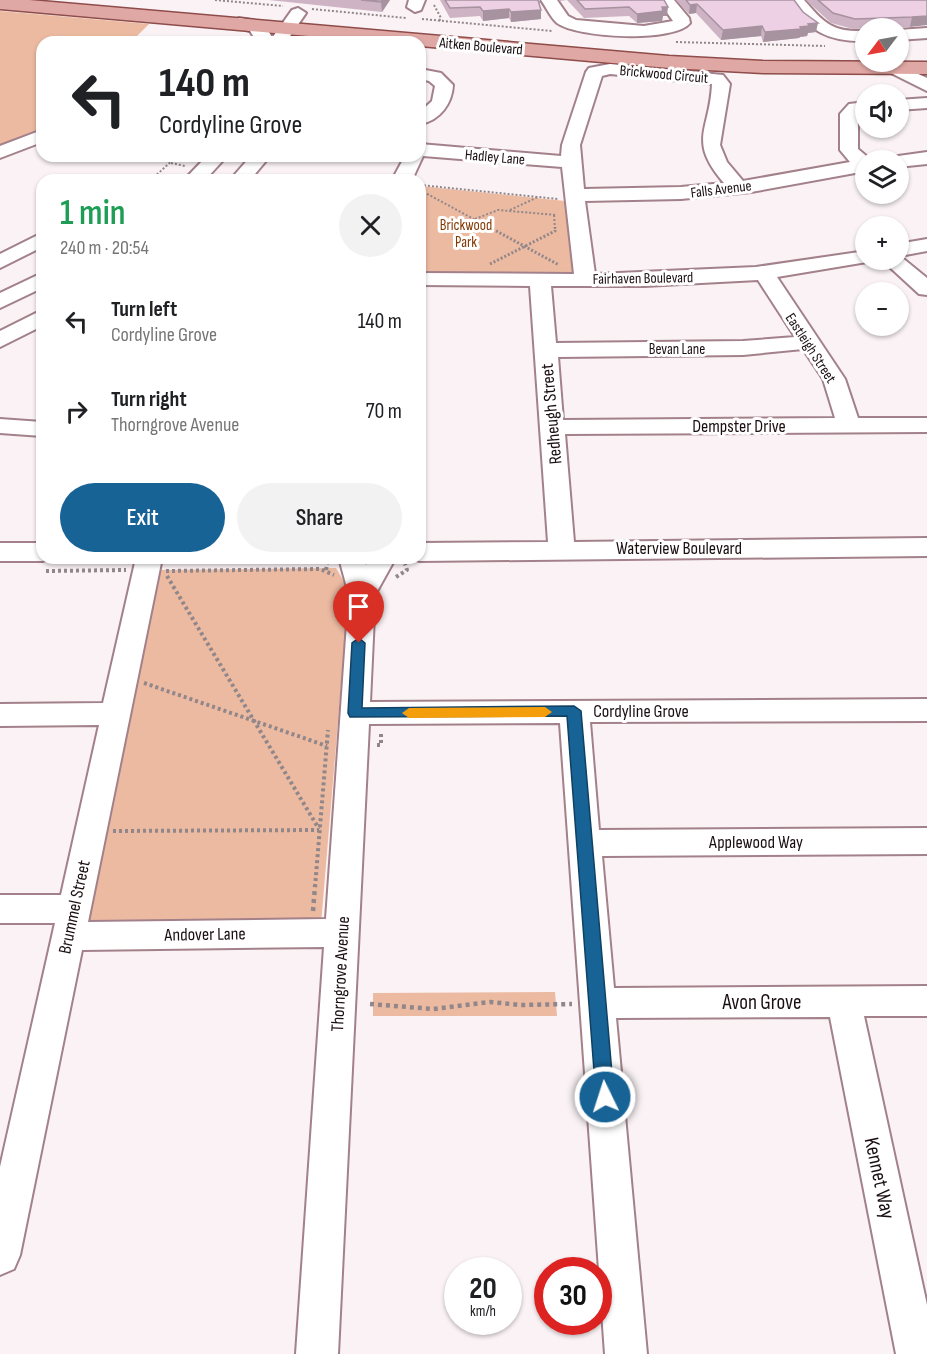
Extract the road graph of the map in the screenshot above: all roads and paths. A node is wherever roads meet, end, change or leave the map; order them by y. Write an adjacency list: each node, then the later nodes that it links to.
1 (148, 0): 11 (main road, Aitken Boulevard)
2 (215, 0): 11 (path)
3 (549, 0): 4 (street)
4 (666, 0)
5 (795, 0): 17 (street)
6 (0, 3): 10 (main road, Aitken Boulevard)
7 (434, 5): 9 (path)
8 (414, 11): 9 (path); 11 (path)
9 (439, 21): 12 (path)
10 (239, 23): 11 (main road, Aitken Boulevard); 15 (street)
11 (298, 25): 16 (main road, Aitken Boulevard); 23 (main road, Aitken Boulevard)
12 (562, 32)
13 (927, 33): 14 (street)
14 (909, 34)
15 (263, 36)
16 (387, 36)
17 (855, 37)
18 (426, 40): 24 (main road, Aitken Boulevard)
19 (674, 42): 20 (path)
20 (827, 45)
21 (927, 46): 22 (main road)
22 (909, 47)
23 (855, 50)
24 (855, 68)
25 (927, 68): 26 (main road, Aitken Boulevard)
26 (909, 69)
27 (904, 72): 29 (street)
28 (426, 76): 33 (street)
29 (927, 86)
30 (927, 103): 31 (street)
31 (909, 104)
32 (855, 108): 37 (street)
33 (426, 117)
34 (36, 138): 36 (street)
35 (426, 150): 43 (street, Hadley Lane)
36 (0, 152)
37 (855, 156)
38 (927, 158): 39 (street)
39 (909, 160)
40 (170, 162): 45 (path)
41 (211, 162): 46 (street)
42 (256, 162): 47 (street)
43 (570, 162): 49 (street, Brickwood Circuit); 52 (street, Brickwood Circuit)
44 (855, 167): 49 (street, Falls Avenue)
45 (158, 174)
46 (200, 174)
47 (245, 174)
48 (426, 186): 51 (path)
49 (738, 187): 52 (street, Falls Avenue)
50 (426, 193): 56 (path)
51 (538, 197): 52 (path); 53 (path)
52 (568, 197): 66 (street, Brickwood Circuit)
53 (509, 211): 54 (path); 56 (path)
54 (554, 215): 55 (path); 59 (path)
55 (563, 216)
56 (474, 219): 59 (path)
57 (36, 242): 62 (street)
58 (927, 245): 60 (street)
59 (525, 247): 63 (path); 66 (path)
60 (909, 248)
61 (855, 259): 65 (street, Fairhaven Boulevard)
62 (0, 262)
63 (488, 265)
64 (904, 270): 70 (street)
65 (764, 273): 66 (street, Fairhaven Boulevard); 74 (street, Eastleigh Street)
66 (576, 274): 68 (street, Fairhaven Boulevard)
67 (426, 279): 68 (street, Fairhaven Boulevard)
68 (540, 279): 75 (street, Redheugh Street)
69 (36, 282): 71 (street)
70 (927, 289)
71 (0, 302)
72 (36, 320): 73 (street)
73 (0, 340)
74 (809, 342): 75 (street, Bevan Lane); 78 (street, Eastleigh Street)
75 (546, 350): 79 (street, Redheugh Street)
76 (927, 425): 78 (street, Dempster Drive)
77 (0, 426): 80 (street)
78 (849, 426): 79 (street, Dempster Drive)
79 (552, 427): 82 (street, Redheugh Street)
80 (36, 429)
81 (927, 547): 82 (street, Waterview Boulevard)
82 (562, 549): 83 (street, Waterview Boulevard)
83 (426, 550)
84 (0, 552): 85 (street)
85 (36, 561)
86 (67, 564): 88 (path)
87 (344, 567): 88 (path); 95 (street, Thorngrove Avenue)
88 (145, 572): 92 (street, Brummel Street); 94 (path)
89 (140, 693): 94 (path)
90 (927, 710): 91 (street, Cordyline Grove)
91 (574, 711): 95 (street, Cordyline Grove); 101 (street)
92 (115, 714): 93 (street); 103 (street, Brummel Street)
93 (0, 715)
94 (254, 720): 95 (path); 97 (path)
95 (349, 728): 95 (path); 97 (path); 104 (street, Thorngrove Avenue)
96 (114, 824): 98 (path)
97 (320, 830): 98 (path); 104 (path)
98 (113, 831): 100 (path)
99 (927, 841): 101 (street, Applewood Way)
100 (111, 842)
101 (585, 843): 107 (street)
102 (0, 909): 103 (street, Andover Lane)
103 (70, 922): 104 (street, Andover Lane); 109 (street, Brummel Street)
104 (327, 933): 110 (street, Thorngrove Avenue)
105 (927, 1001): 106 (street, Avon Grove)
106 (844, 1002): 107 (street, Avon Grove); 112 (street, Kennet Way)
107 (586, 1003): 108 (path); 111 (street)
108 (370, 1004)
109 (0, 1255)
110 (316, 1354)
111 (626, 1354)
112 (917, 1354)

